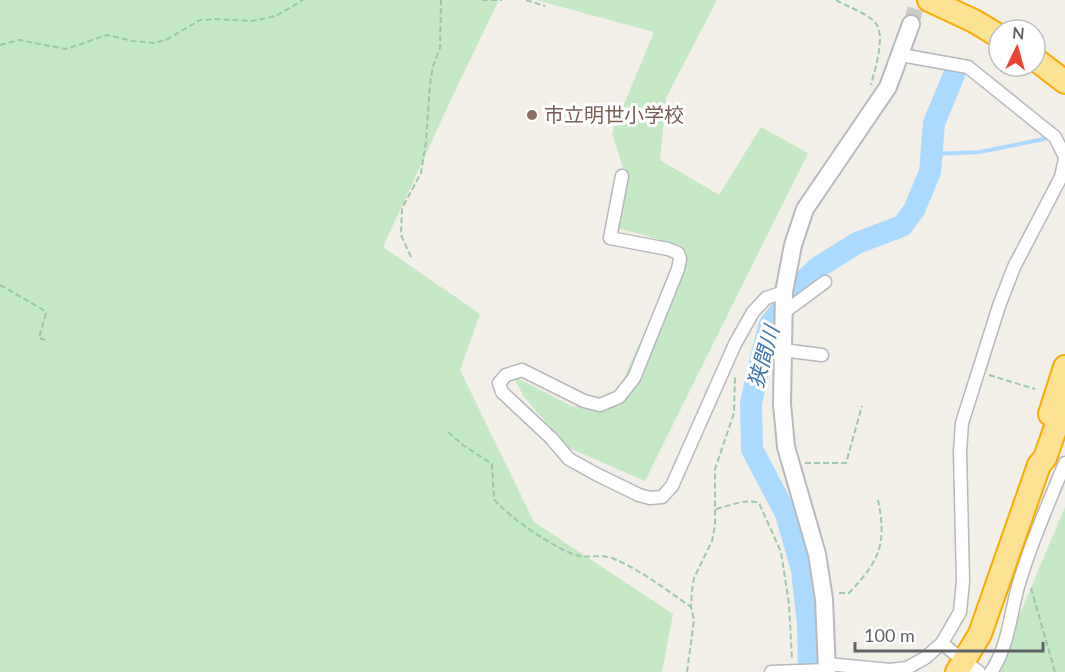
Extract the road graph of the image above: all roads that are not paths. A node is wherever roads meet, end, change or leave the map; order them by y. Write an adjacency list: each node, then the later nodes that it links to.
1 (929, 0): 3 (highway)
2 (911, 24): 4 (street)
3 (987, 29)
4 (900, 56): 7 (street); 10 (street)
5 (1047, 68): 6 (highway)
6 (1065, 82)
7 (1065, 158): 18 (street)
8 (622, 176): 10 (street)
9 (825, 282): 11 (street)
10 (784, 292): 11 (street)
11 (783, 313): 12 (street)
12 (782, 346): 13 (street); 20 (street)
13 (822, 355)
14 (1065, 367): 17 (highway)
15 (1065, 401): 17 (highway)
16 (1065, 463): 23 (street)
17 (1039, 465): 19 (highway)
18 (942, 643): 19 (street); 20 (street)
19 (966, 666)
20 (827, 669): 22 (street)
21 (771, 672): 22 (street)
22 (793, 672)
23 (991, 672)

